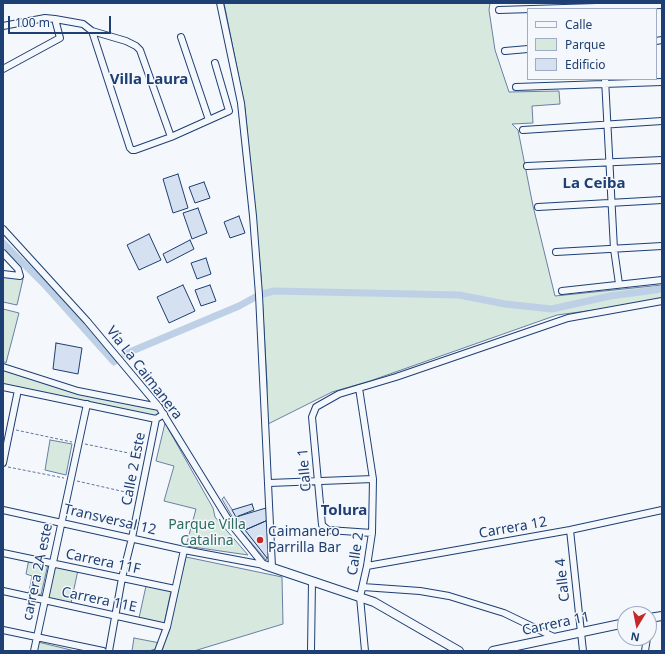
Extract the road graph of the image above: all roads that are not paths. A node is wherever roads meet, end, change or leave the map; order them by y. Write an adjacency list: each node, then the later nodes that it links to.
1 (220, 3): 50 (street)
2 (564, 5): 3 (street); 5 (street)
3 (527, 6): 6 (street)
4 (662, 6): 5 (street)
5 (602, 7)
6 (499, 10)
7 (55, 19): 8 (street); 9 (street); 14 (street)
8 (3, 26)
9 (92, 31): 22 (street); 22 (street)
10 (181, 37): 18 (street)
11 (527, 49): 12 (street)
12 (505, 51)
13 (215, 63): 18 (street)
14 (3, 69)
15 (605, 81): 16 (street); 17 (street); 20 (street)
16 (662, 82)
17 (516, 87)
18 (209, 120): 22 (street)
19 (662, 121): 20 (street)
20 (608, 124): 21 (street); 24 (street)
21 (523, 130)
22 (171, 137)
23 (662, 160): 24 (street)
24 (610, 163): 25 (street); 27 (street)
25 (527, 166)
26 (662, 200): 27 (street)
27 (612, 204): 28 (street); 31 (street)
28 (538, 207)
29 (3, 229): 44 (street, Vía La Caimanera)
30 (662, 246): 31 (street)
31 (614, 249): 32 (street); 36 (street)
32 (556, 252)
33 (3, 253): 34 (street)
34 (3, 274)
35 (662, 280): 36 (street)
36 (619, 284): 37 (street)
37 (562, 291)
38 (662, 301): 41 (street)
39 (3, 367): 44 (street)
40 (3, 387): 42 (street)
41 (359, 388): 48 (street, Calle 2); 49 (street, Calle 1)
42 (18, 390): 43 (street); 47 (street)
43 (87, 404): 46 (street); 53 (street, carrera 2A este)
44 (159, 407): 45 (street, Vía La Caimanera)
45 (164, 414): 46 (street, Calle 2 Este); 60 (street, Vía La Caimanera)
46 (156, 419): 56 (street, Calle 2 Este)
47 (3, 463)
48 (374, 479): 49 (street); 55 (street, Calle 2)
49 (318, 481): 50 (street); 55 (street, Calle 1)
50 (269, 483): 60 (street)
51 (3, 510): 53 (street, Transversal 12)
52 (662, 510): 54 (street, Carrera 12)
53 (60, 522): 56 (street, Transversal 12); 59 (street, carrera 2A este)
54 (570, 530): 61 (street, Carrera 12); 73 (street, Calle 4)
55 (372, 533): 61 (street, Calle 2)
56 (132, 538): 57 (street, Transversal 12); 62 (street, Calle 2 Este)
57 (184, 550): 60 (street, Transversal 12); 65 (street)
58 (3, 553): 59 (street, Carrera 11F)
59 (52, 563): 62 (street, Carrera 11F); 68 (street, carrera 2A este)
60 (268, 566): 63 (street, Transversal 12)
61 (367, 566): 64 (street, Calle 2)
62 (122, 578): 65 (street, Carrera 11F); 69 (street, Calle 2 Este)
63 (312, 581): 67 (street, Transversal 12); 80 (street)
64 (363, 586): 67 (street, Calle 2); 75 (street)
65 (176, 589): 71 (street)
66 (3, 591): 68 (street, Carrera 11E)
67 (360, 597): 81 (street, Calle 2); 82 (street, Transversal 12)
68 (44, 600): 69 (street, Carrera 11E); 74 (street, carrera 2A este)
69 (115, 615): 71 (street, Carrera 11E); 78 (street, Calle 2 Este)
70 (617, 625): 73 (street, Carrera 11)
71 (167, 627): 79 (street)
72 (3, 630): 74 (street)
73 (581, 632): 75 (street, Carrera 11); 84 (street, Calle 4)
74 (36, 638): 76 (street, carrera 2A este); 77 (street)
75 (556, 638): 83 (street, Carrera 11)
76 (34, 651)
77 (103, 651)
78 (109, 651)
79 (158, 651)
80 (311, 651)
81 (365, 651)
82 (457, 651)
83 (493, 651)
84 (583, 651)

